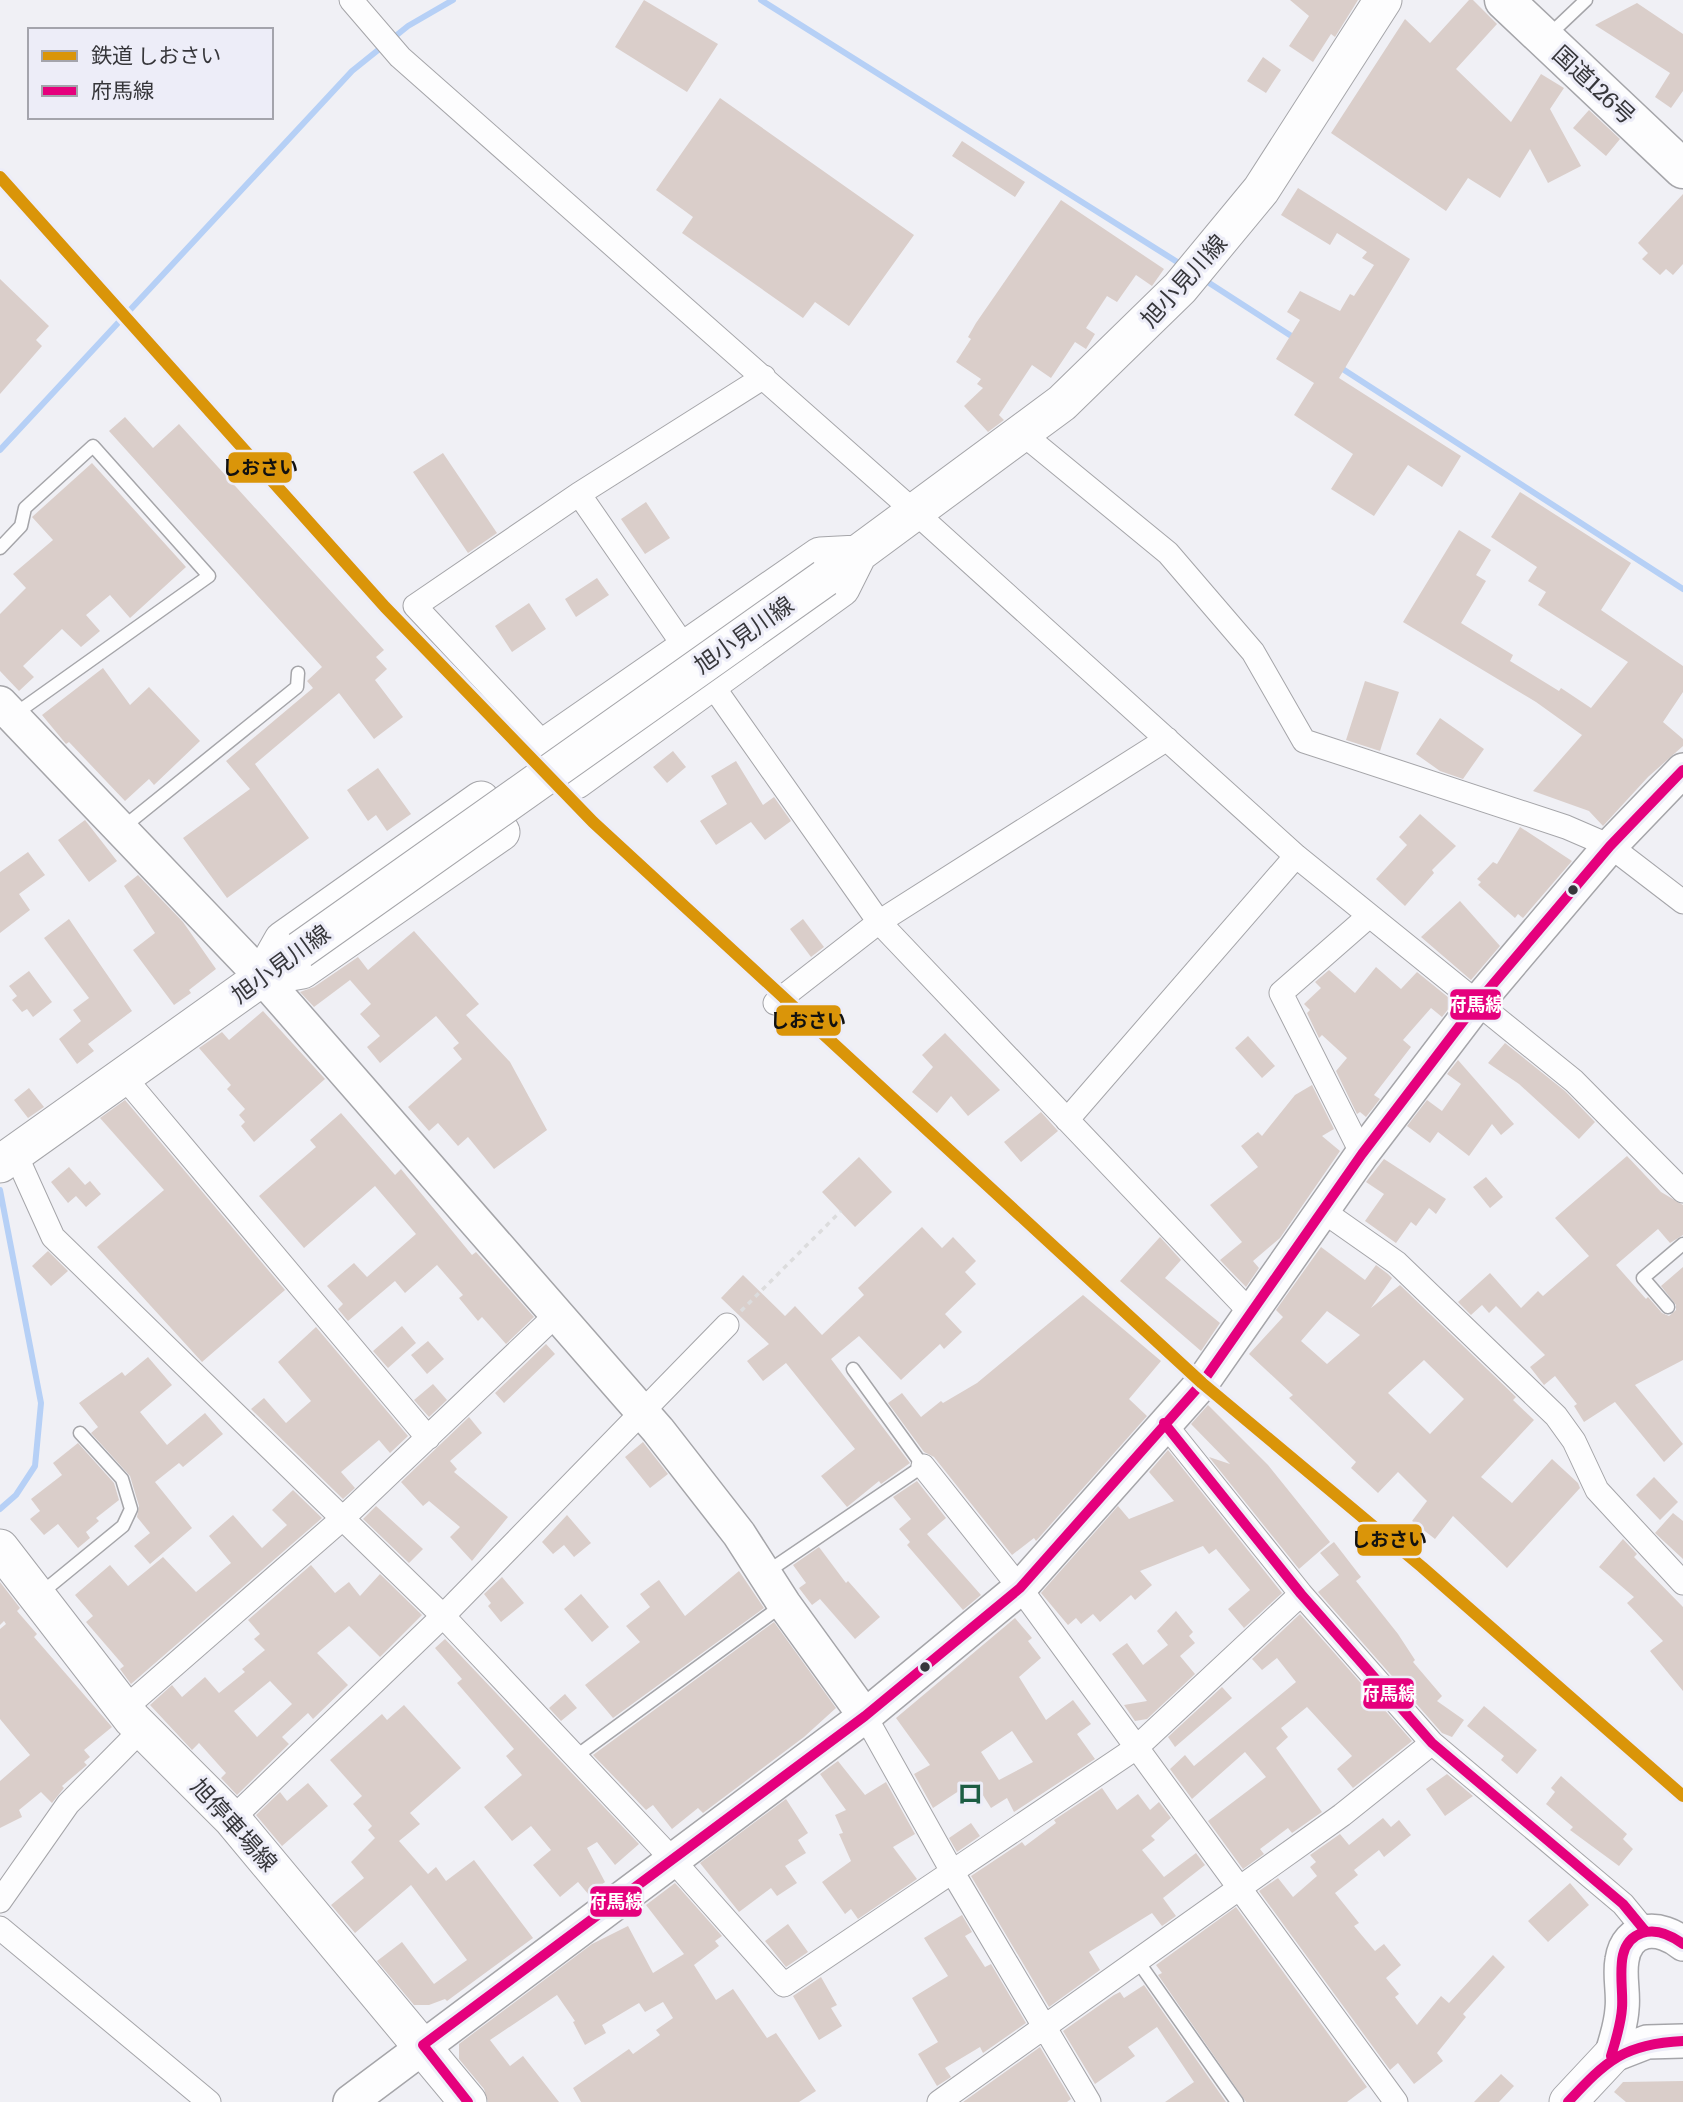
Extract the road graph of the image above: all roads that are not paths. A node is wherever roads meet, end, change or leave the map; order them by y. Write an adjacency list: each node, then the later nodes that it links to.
1 (351, 0): 7 (street)
2 (1383, 0): 8 (main road, 旭小見川線)
3 (1504, 0): 5 (highway, 国道126号)
4 (1586, 0): 5 (lane)
5 (1545, 39): 6 (highway, 国道126号)
6 (1683, 169)
7 (764, 377): 9 (street); 10 (street)
8 (1023, 434): 10 (main road, 旭小見川線); 21 (street)
9 (579, 494): 13 (street); 18 (street)
10 (916, 513): 12 (main road, 旭小見川線); 17 (street)
11 (0, 548): 16 (lane)
12 (858, 554): 13 (main road); 15 (main road); 26 (main road, 旭小見川線, bridge)
13 (686, 649): 18 (main road)
14 (298, 673): 20 (lane)
15 (709, 682): 18 (main road); 25 (street)
16 (6, 710): 20 (street)
17 (1167, 739): 22 (street); 25 (street)
18 (546, 746)
19 (1683, 770): 21 (street)
20 (121, 829): 26 (street)
21 (1610, 846): 23 (street); 28 (street)
22 (1296, 856): 24 (street); 30 (street)
23 (1683, 902)
24 (1369, 916): 28 (street); 31 (street)
25 (879, 922): 27 (street); 30 (street)
26 (262, 977): 26 (main road); 29 (main road, 旭小見川線); 37 (street)
27 (775, 1003)
28 (1477, 1003): 31 (street); 33 (street)
29 (124, 1077): 32 (main road, 旭小見川線); 44 (street)
30 (1067, 1120): 38 (street)
31 (1362, 1154): 34 (street)
32 (8, 1159): 46 (street)
33 (1683, 1191)
34 (1323, 1211): 38 (street); 49 (street)
35 (1683, 1244): 36 (lane)
36 (1668, 1307)
37 (556, 1314): 41 (street); 44 (street)
38 (1252, 1314): 42 (street)
39 (733, 1320): 41 (street)
40 (853, 1369): 45 (lane)
41 (642, 1411): 48 (street); 54 (street)
42 (1164, 1423): 50 (street); 51 (street)
43 (80, 1433): 52 (lane)
44 (428, 1438): 46 (street)
45 (923, 1466): 48 (lane); 50 (street)
46 (342, 1520): 54 (street); 56 (street)
47 (0, 1548): 52 (main road, 旭停車場線)
48 (764, 1574): 53 (street)
49 (1683, 1583)
50 (1020, 1588): 55 (street); 58 (street)
51 (1301, 1594): 57 (street); 58 (street)
52 (36, 1596): 56 (main road, 旭停車場線)
53 (783, 1604): 55 (street); 59 (lane)
54 (443, 1616): 59 (street); 60 (street)
55 (865, 1716): 61 (street); 62 (street)
56 (133, 1719): 60 (main road, 旭停車場線); 64 (street)
57 (1432, 1743): 63 (street); 66 (street)
58 (1136, 1748): 62 (street); 63 (street)
59 (575, 1757): 61 (street)
60 (232, 1819): 71 (main road, 旭停車場線)
61 (672, 1859): 62 (street); 71 (street)
62 (953, 1873): 69 (street)
63 (1237, 1889): 68 (street); 79 (street)
64 (0, 1900)
65 (0, 1928): 73 (street)
66 (1646, 1932): 67 (street); 72 (street)
67 (1683, 1944)
68 (1137, 1960): 69 (street); 78 (lane)
69 (1043, 2026): 76 (street); 77 (street)
70 (1683, 2041): 72 (street)
71 (423, 2045): 74 (street); 75 (main road, 旭停車場線)
72 (1611, 2056): 80 (main road)
73 (209, 2102)
74 (350, 2102)
75 (468, 2102)
76 (939, 2102)
77 (1089, 2102)
78 (1237, 2102)
79 (1396, 2102)
80 (1568, 2102)

